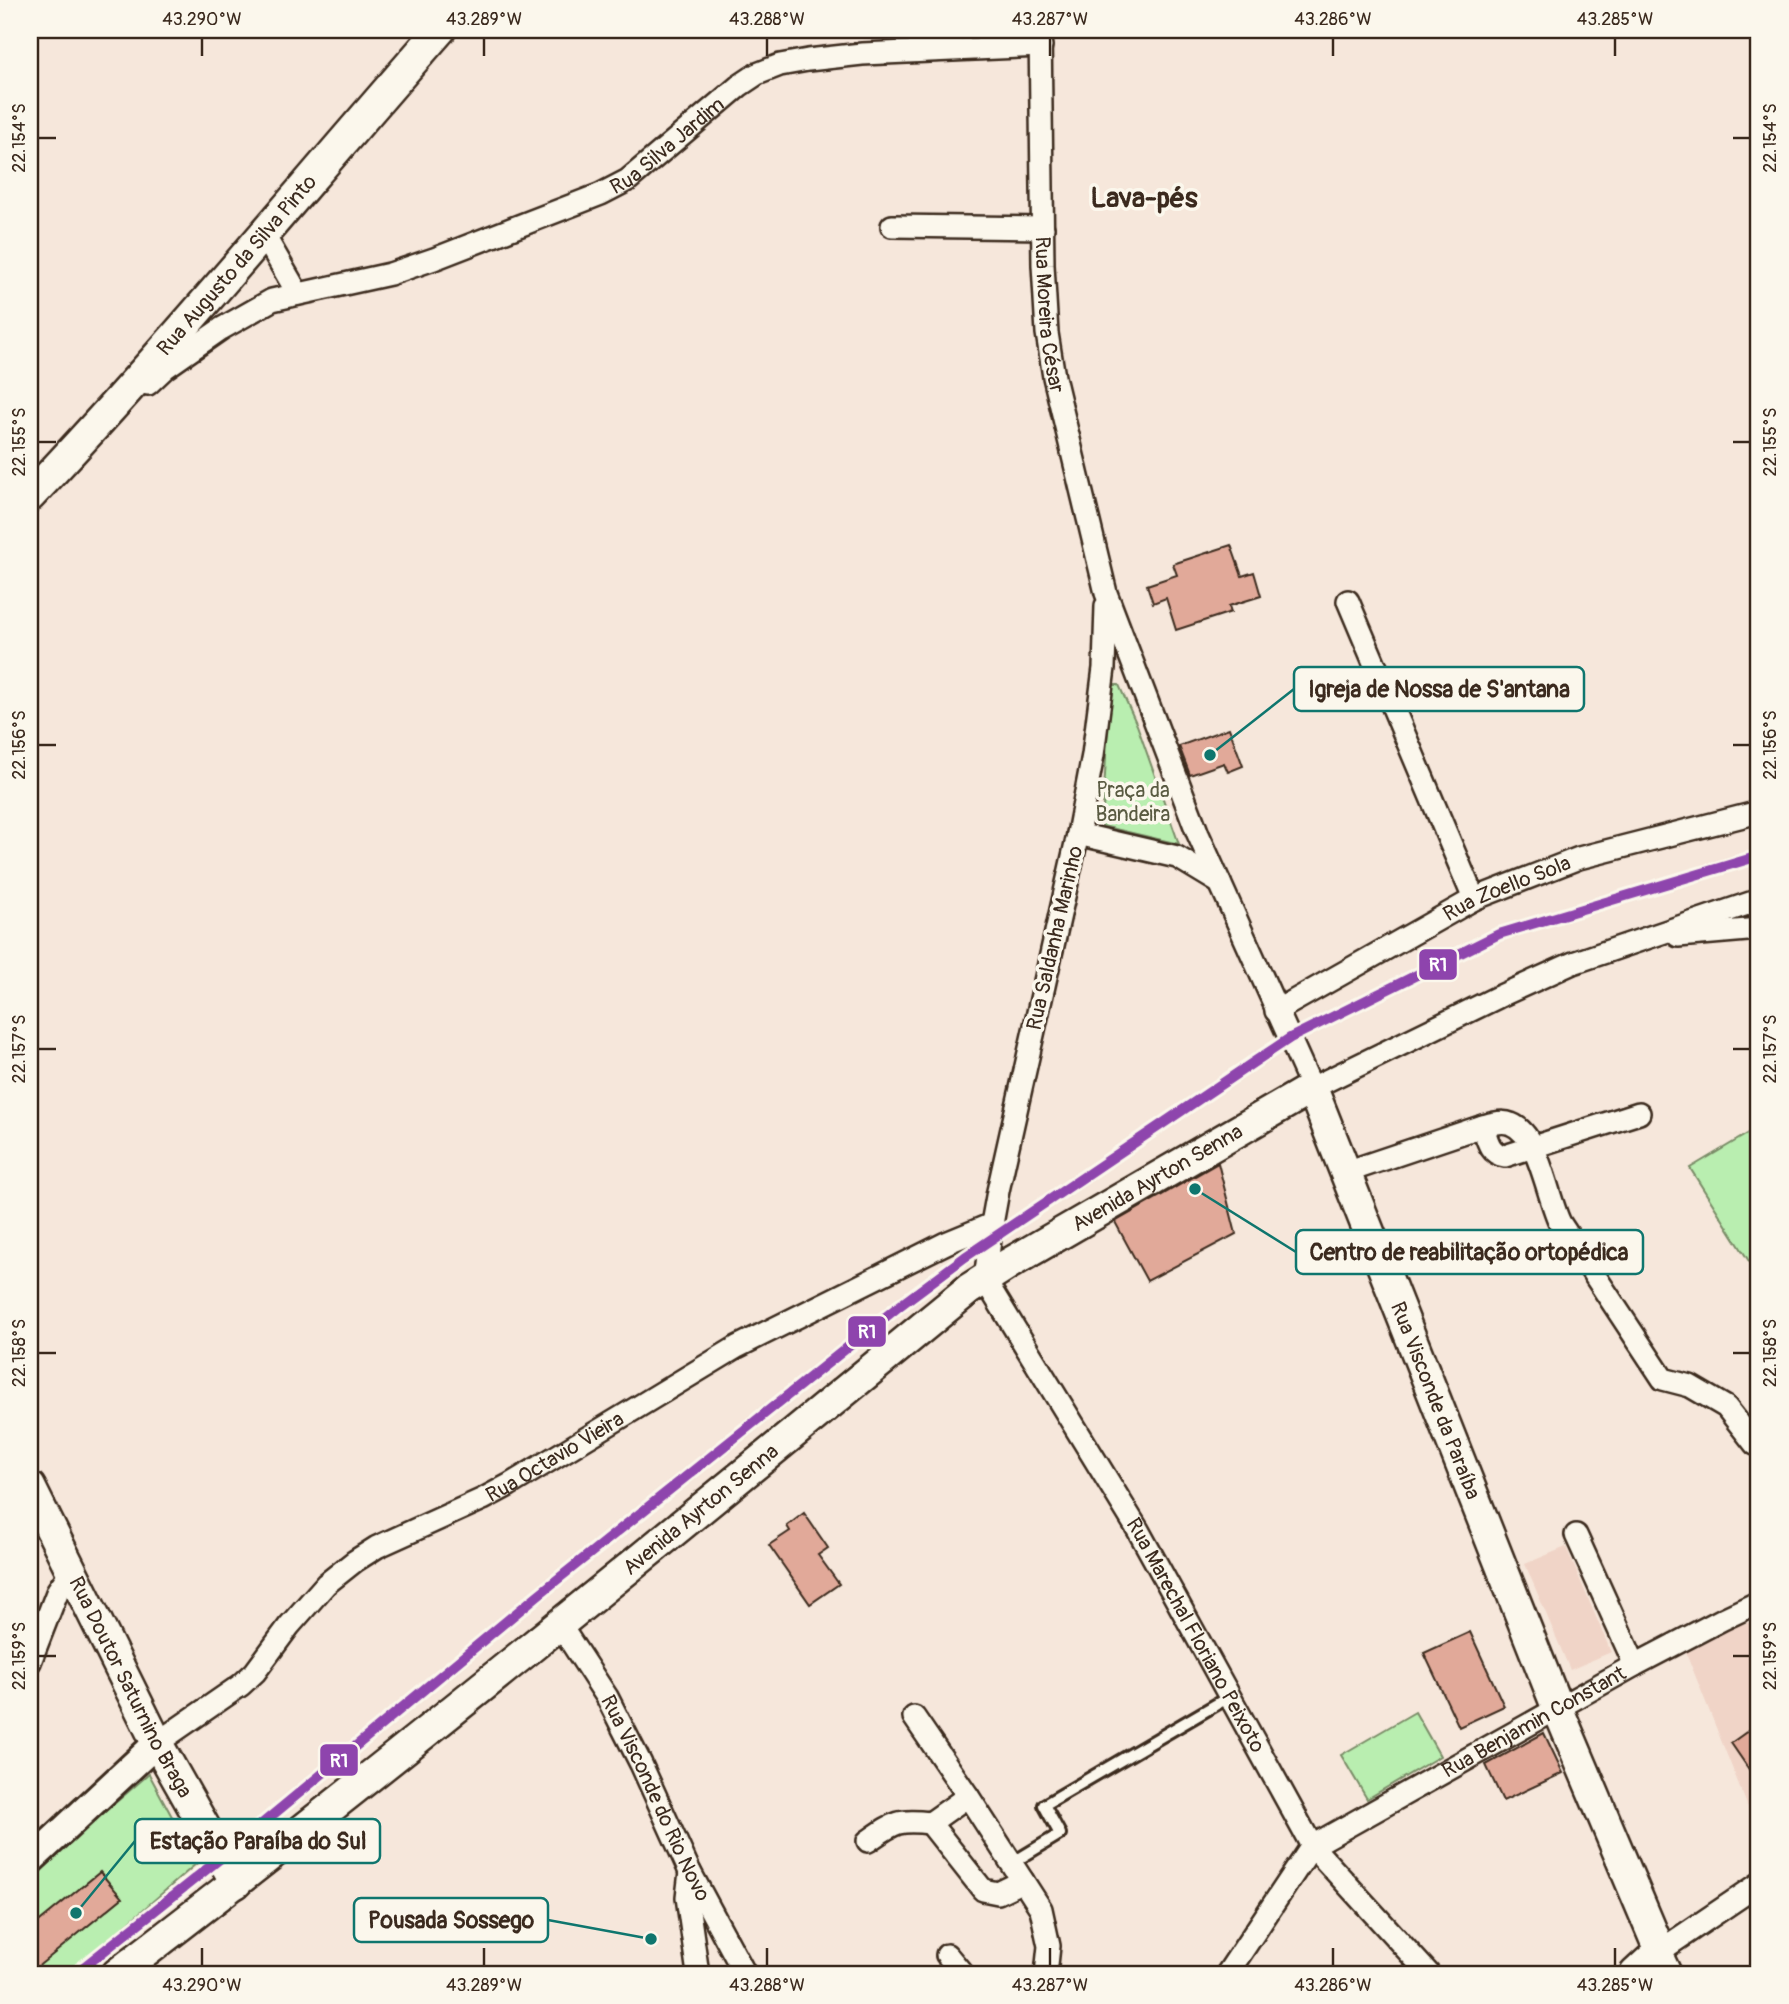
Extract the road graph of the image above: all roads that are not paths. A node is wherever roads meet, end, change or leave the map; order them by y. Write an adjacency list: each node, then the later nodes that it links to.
1 (440, 30): 5 (main road, Rua Augusto da Silva Pinto)
2 (1040, 38): 4 (street, Rua Moreira César); 6 (street, Rua Silva Jardim)
3 (892, 226): 4 (street)
4 (1043, 228): 9 (street, Rua Moreira César)
5 (264, 235): 6 (street); 7 (main road, Rua Augusto da Silva Pinto)
6 (298, 293): 7 (street, Rua Silva Jardim)
7 (75, 448): 8 (main road, Rua Augusto da Silva Pinto)
8 (30, 496)
9 (1106, 593): 12 (street, Rua Saldanha Marinho); 13 (street, Rua Visconde da Paraíba)
10 (1348, 601): 16 (street)
11 (1759, 812): 16 (street, Rua Zoello Sola)
12 (1078, 834): 14 (street); 26 (street, Rua Saldanha Marinho)
13 (1198, 834): 14 (street); 15 (street, Rua Visconde da Paraíba)
14 (1177, 858): 15 (street)
15 (1220, 883): 20 (street, Rua Visconde da Paraíba)
16 (1474, 899): 20 (street, Rua Zoello Sola)
17 (1759, 900): 19 (street)
18 (1759, 929): 19 (street)
19 (1643, 939): 21 (street)
20 (1276, 1011): 21 (street, Rua Visconde da Paraíba)
21 (1312, 1088): 25 (main road, Rua Visconde da Paraíba); 27 (main road, Avenida Ayrton Senna)
22 (1639, 1113): 24 (street)
23 (1483, 1126): 24 (street); 24 (street); 25 (street)
24 (1533, 1148): 28 (street)
25 (1346, 1172): 37 (main road, Rua Visconde da Paraíba)
26 (992, 1224): 27 (street, Rua Saldanha Marinho); 39 (street, Rua Octavio Vieira)
27 (985, 1280): 33 (main road, Avenida Ayrton Senna); 36 (street, Rua Marechal Floriano Peixoto)
28 (1757, 1444)
29 (30, 1487): 31 (main road, Rua Doutor Saturnino Braga)
30 (1576, 1535): 35 (street)
31 (72, 1570): 34 (street); 39 (main road, Rua Doutor Saturnino Braga)
32 (1759, 1602): 35 (street, Rua Benjamin Constant)
33 (560, 1625): 45 (street, Rua Visconde do Rio Novo); 47 (main road, Avenida Ayrton Senna)
34 (30, 1661)
35 (1635, 1665): 37 (street, Rua Benjamin Constant)
36 (1229, 1697): 43 (street, Rua Marechal Floriano Peixoto); 46 (lane)
37 (1557, 1707): 43 (street, Rua Benjamin Constant); 50 (main road, Rua Visconde da Paraíba)
38 (914, 1717): 40 (street)
39 (157, 1743): 44 (street); 47 (main road, Rua Doutor Saturnino Braga)
40 (968, 1796): 41 (street); 46 (street)
41 (930, 1823): 42 (street); 46 (street)
42 (867, 1841)
43 (1312, 1846): 56 (street); 57 (street, Rua Marechal Floriano Peixoto)
44 (30, 1861)
45 (690, 1872): 52 (street); 53 (street, Rua Visconde do Rio Novo)
46 (1017, 1872): 55 (street)
47 (236, 1882): 51 (main road, Avenida Ayrton Senna)
48 (1759, 1884): 50 (street)
49 (947, 1955): 54 (street)
50 (1665, 1963): 58 (main road)
51 (117, 1974)
52 (698, 1974)
53 (745, 1974)
54 (963, 1974)
55 (1046, 1974)
56 (1227, 1974)
57 (1429, 1974)
58 (1635, 1974)

